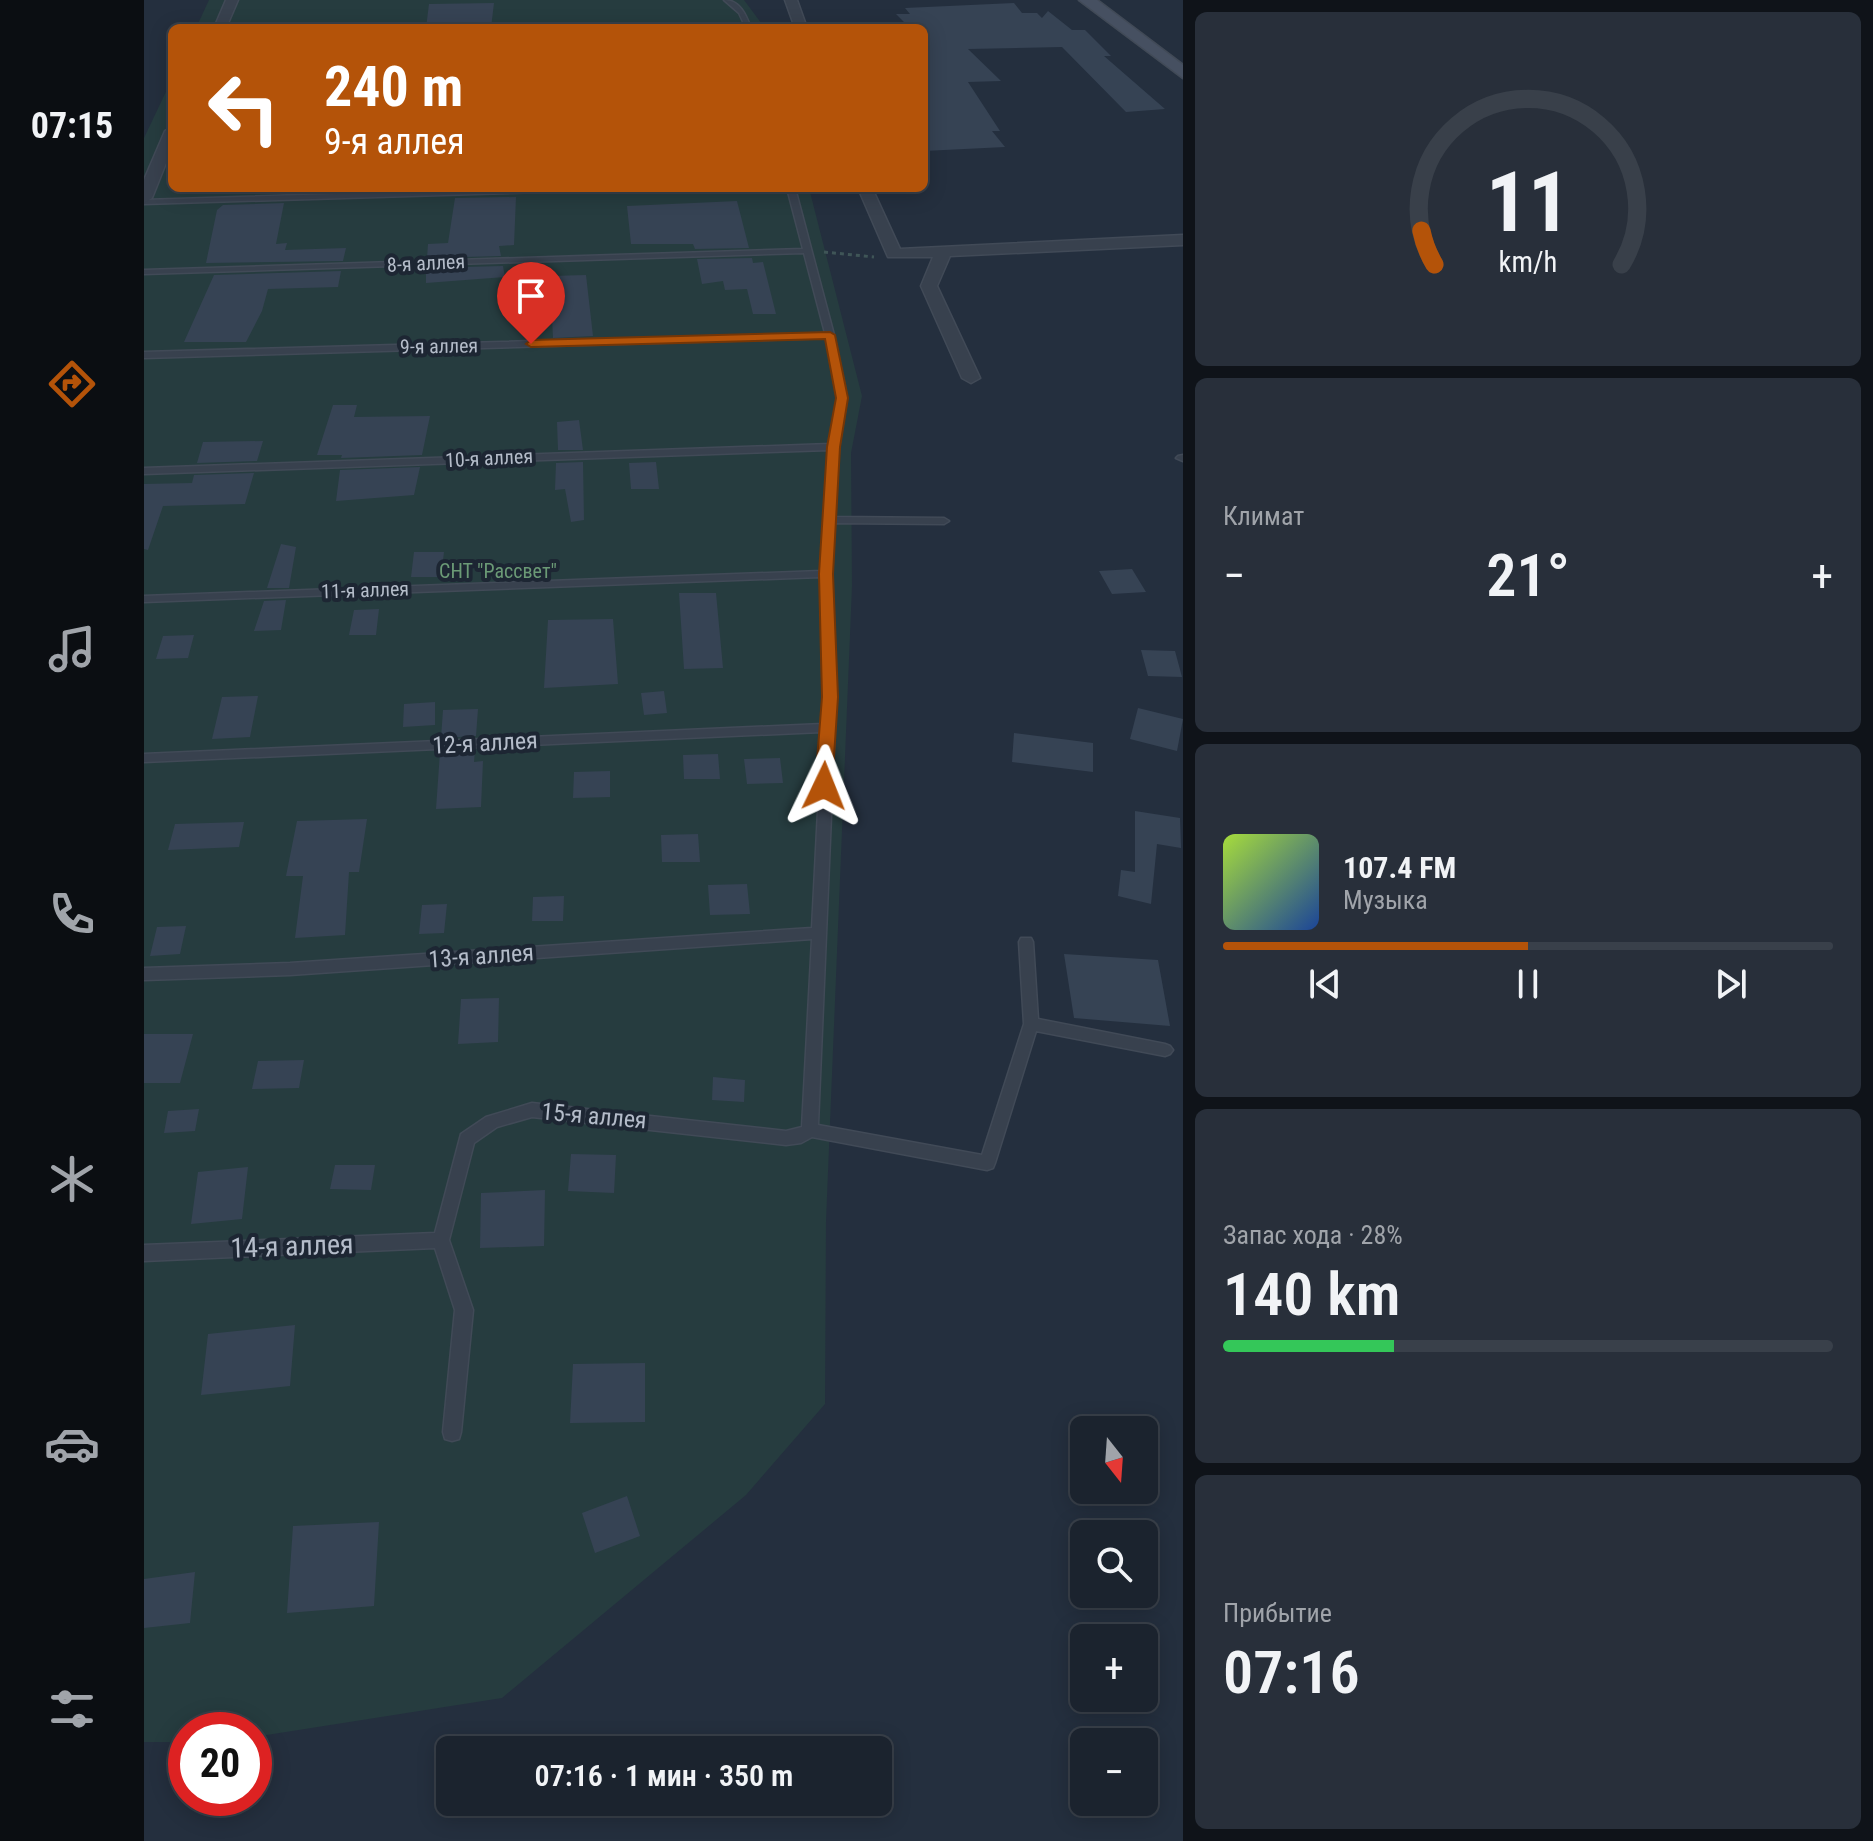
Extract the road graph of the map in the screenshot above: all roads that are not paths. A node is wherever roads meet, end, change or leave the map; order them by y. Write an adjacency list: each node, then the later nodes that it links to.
1 (232, 0): 5 (street)
2 (727, 0): 6 (lane)
3 (791, 0): 7 (street)
4 (1087, 0): 8 (street)
5 (222, 24)
6 (747, 24)
7 (800, 24)
8 (1183, 73)
9 (168, 145): 13 (street)
10 (453, 192): 13 (lane)
11 (792, 192): 15 (lane)
12 (867, 192): 16 (street)
13 (144, 200)
14 (1183, 240): 16 (street)
15 (805, 251): 17 (lane, 8-я аллея); 18 (lane)
16 (944, 252): 20 (street)
17 (144, 272)
18 (830, 335): 19 (lane, 9-я аллея); 21 (lane)
19 (144, 355)
20 (971, 378)
21 (834, 447): 22 (lane, 10-я аллея); 23 (lane)
22 (144, 471)
23 (830, 520): 24 (lane); 25 (lane)
24 (944, 521)
25 (826, 574): 26 (lane, 11-я аллея); 27 (lane)
26 (144, 599)
27 (826, 728): 28 (lane, 12-я аллея); 29 (lane)
28 (144, 758)
29 (818, 933): 31 (lane, 13-я аллея); 34 (lane)
30 (1026, 942): 32 (lane)
31 (144, 974)
32 (1031, 1024): 33 (lane); 34 (lane)
33 (1165, 1050)
34 (810, 1130): 35 (lane, 15-я аллея)
35 (441, 1240): 36 (lane, 14-я аллея); 37 (lane)
36 (144, 1253)
37 (452, 1432)

